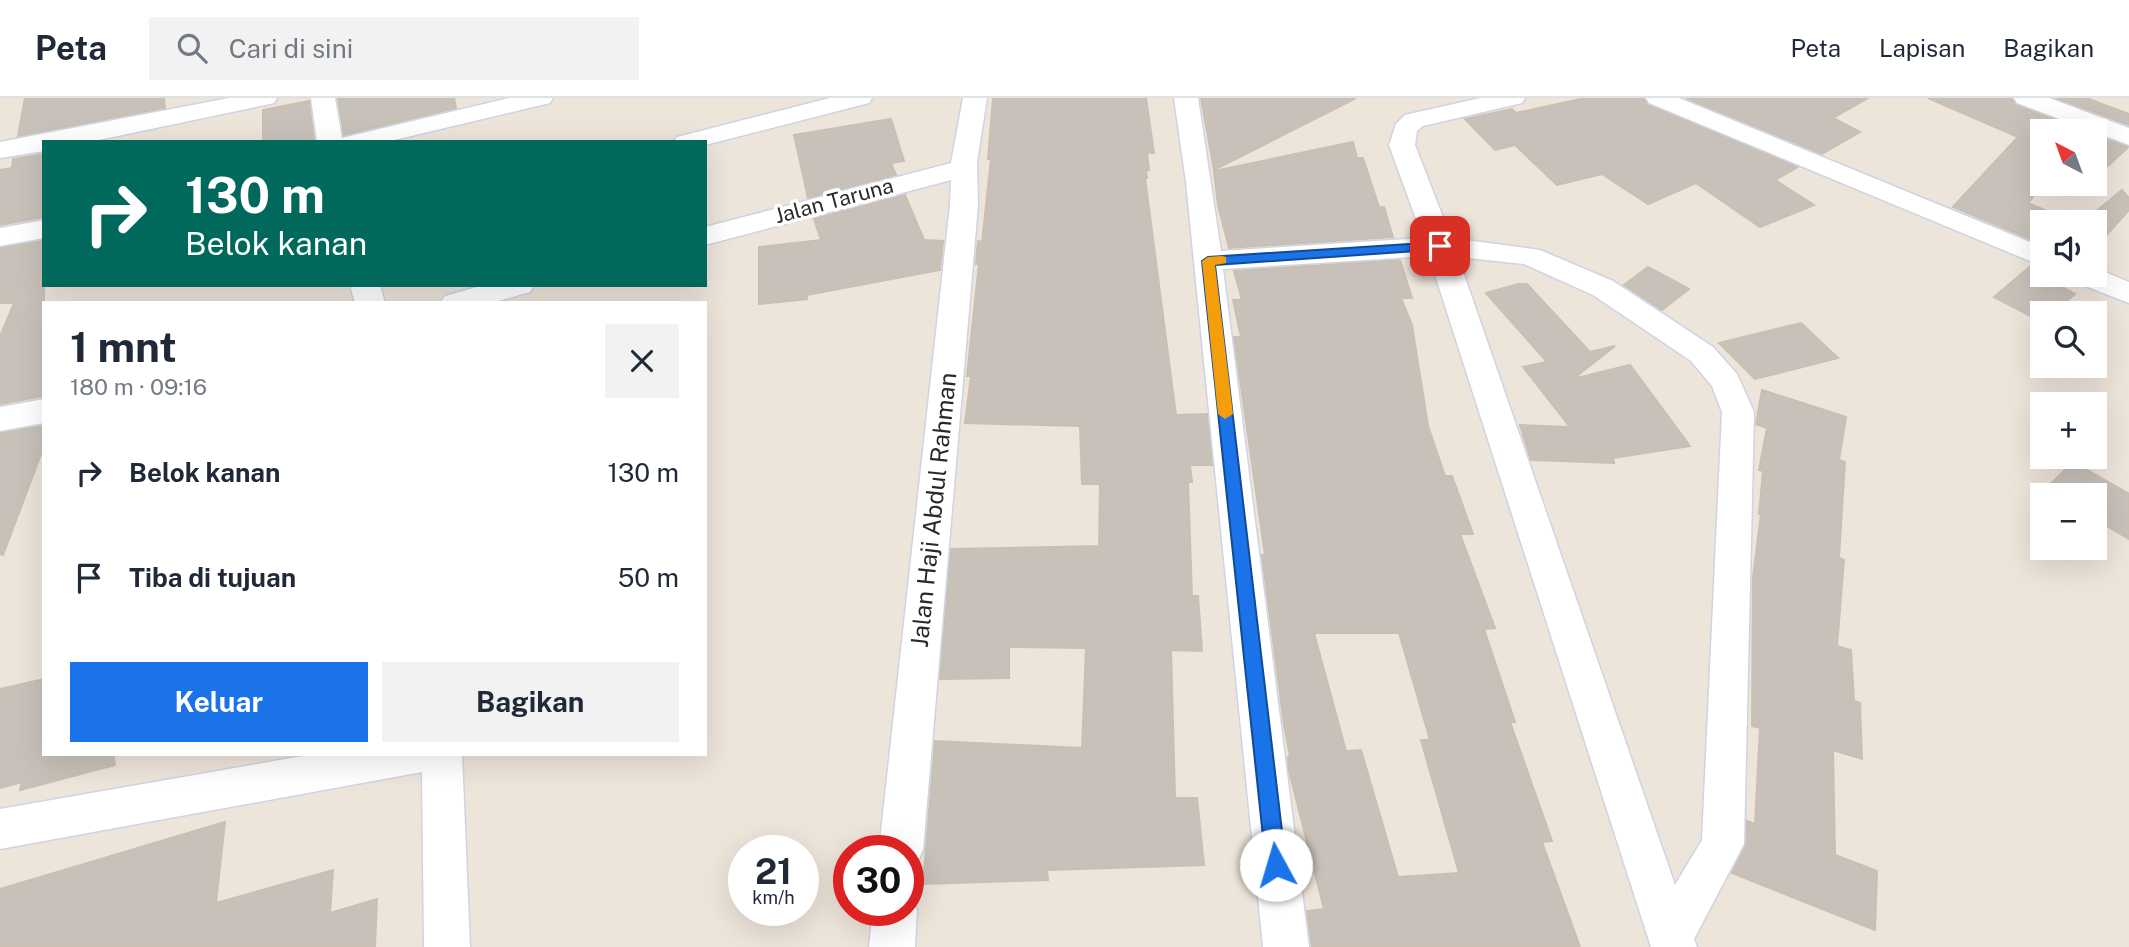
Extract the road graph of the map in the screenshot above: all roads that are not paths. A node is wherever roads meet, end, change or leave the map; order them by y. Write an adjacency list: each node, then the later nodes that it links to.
1 (265, 98): 11 (street)
2 (323, 98): 12 (street)
3 (541, 98): 13 (street)
4 (860, 98): 14 (street)
5 (975, 98): 17 (street, Jalan Haji Abdul Rahman)
6 (1186, 98): 23 (street)
7 (1513, 98): 21 (street)
8 (1658, 98): 22 (street)
9 (2026, 98): 10 (street)
10 (2129, 136)
11 (60, 140)
12 (330, 140)
13 (361, 140)
14 (695, 140)
15 (42, 143): 16 (street)
16 (0, 150)
17 (964, 169): 19 (street, Jalan Taruna); 33 (street, Jalan Haji Abdul Rahman)
18 (42, 229): 20 (street)
19 (707, 235)
20 (0, 237)
21 (1440, 246): 23 (street); 35 (street); 35 (street)
22 (2030, 252)
23 (1208, 261): 38 (street)
24 (2107, 284): 26 (street)
25 (513, 287): 27 (street)
26 (2129, 293)
27 (462, 301)
28 (42, 411): 29 (street)
29 (0, 419)
30 (410, 756): 32 (street)
31 (442, 756): 36 (street)
32 (0, 829)
33 (902, 835)
34 (894, 926): 37 (street)
35 (1673, 941)
36 (447, 947)
37 (892, 947)
38 (1286, 947)

